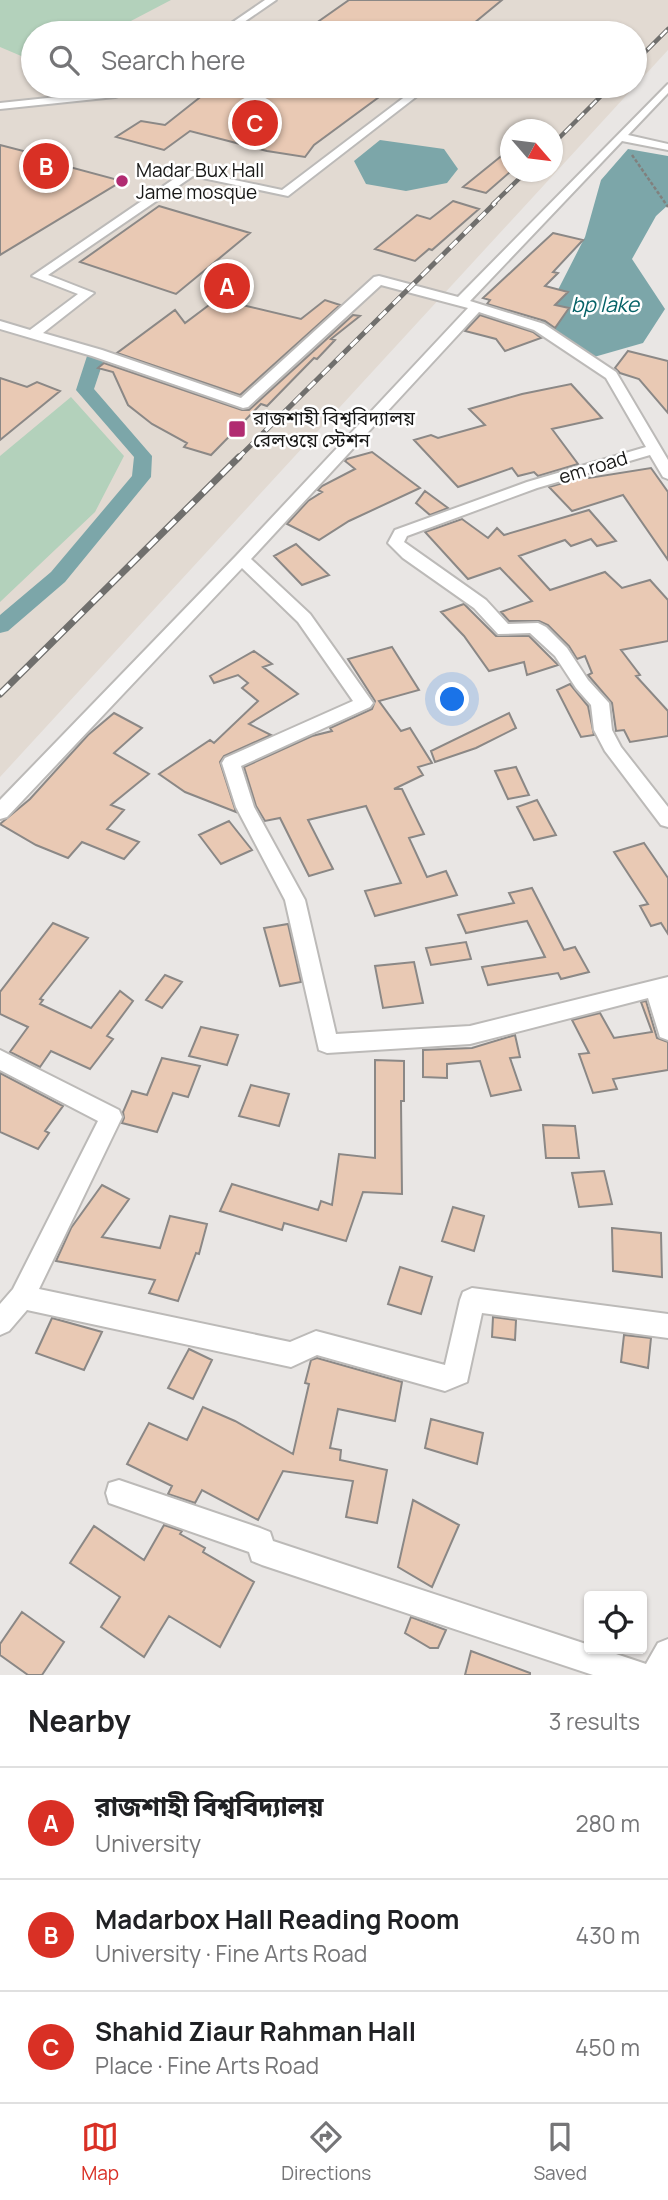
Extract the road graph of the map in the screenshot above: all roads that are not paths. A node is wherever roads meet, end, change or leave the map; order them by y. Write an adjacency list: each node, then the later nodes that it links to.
1 (271, 0): 2 (street)
2 (240, 21)
3 (668, 87): 7 (street)
4 (82, 98): 6 (street)
5 (409, 98): 12 (street)
6 (0, 106)
7 (620, 137): 8 (street); 9 (street)
8 (668, 148)
9 (461, 302): 10 (street); 12 (street)
10 (476, 307): 13 (street); 15 (street)
11 (0, 325): 12 (street)
12 (33, 334)
13 (654, 449): 14 (street); 17 (street, em road)
14 (668, 474)
15 (242, 559): 16 (street); 18 (street)
16 (0, 812)
17 (668, 820)
18 (662, 986): 19 (street)
19 (668, 1031)
20 (0, 1059): 21 (street)
21 (22, 1297): 22 (street); 23 (street)
22 (0, 1323)
23 (668, 1326)
24 (119, 1493): 26 (street)
25 (668, 1653): 27 (street)
26 (637, 1675)
27 (656, 1675)

